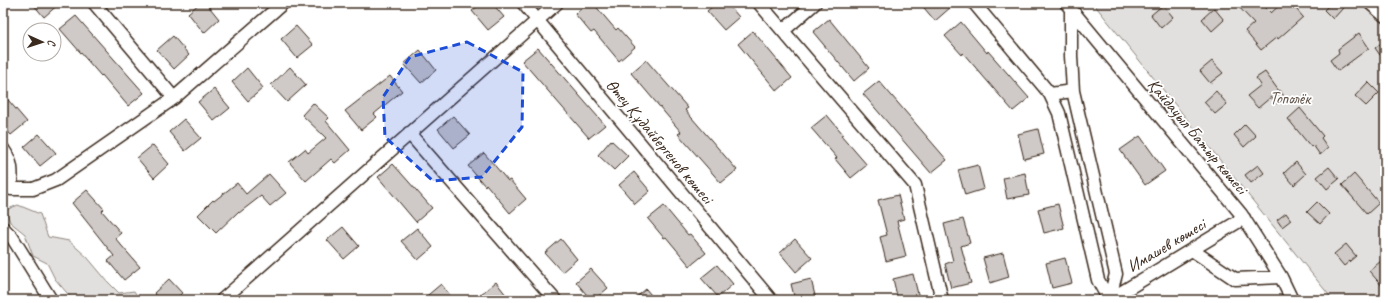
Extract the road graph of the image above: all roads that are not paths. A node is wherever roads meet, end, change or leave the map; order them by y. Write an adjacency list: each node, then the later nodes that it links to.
1 (94, 3): 15 (street)
2 (283, 3): 15 (street)
3 (523, 3): 11 (street, Өтеу Құдайбергенов көшесі)
4 (557, 3): 11 (street)
5 (759, 3): 12 (street)
6 (815, 3): 12 (street)
7 (974, 3): 14 (street)
8 (1370, 3): 10 (street)
9 (1068, 6): 13 (street); 19 (street, Қайдауыл Батыр көшесі)
10 (1385, 16)
11 (537, 20): 16 (street); 26 (street, Өтеу Құдайбергенов көшесі)
12 (783, 31): 27 (street)
13 (1073, 91): 14 (street); 28 (street)
14 (1050, 94): 28 (street)
15 (174, 98): 18 (street)
16 (409, 133): 24 (street); 25 (street)
17 (3, 149): 18 (street)
18 (7, 191)
19 (1244, 218): 21 (street, Имашев көшесі); 22 (street, Қайдауыл Батыр көшесі)
20 (3, 228): 23 (street)
21 (1192, 250): 22 (street); 28 (street, Имашев көшесі)
22 (1281, 277): 29 (street, Қайдауыл Батыр көшесі)
23 (51, 300)
24 (222, 300)
25 (555, 300)
26 (771, 300)
27 (942, 300)
28 (1108, 300)
29 (1292, 300)

